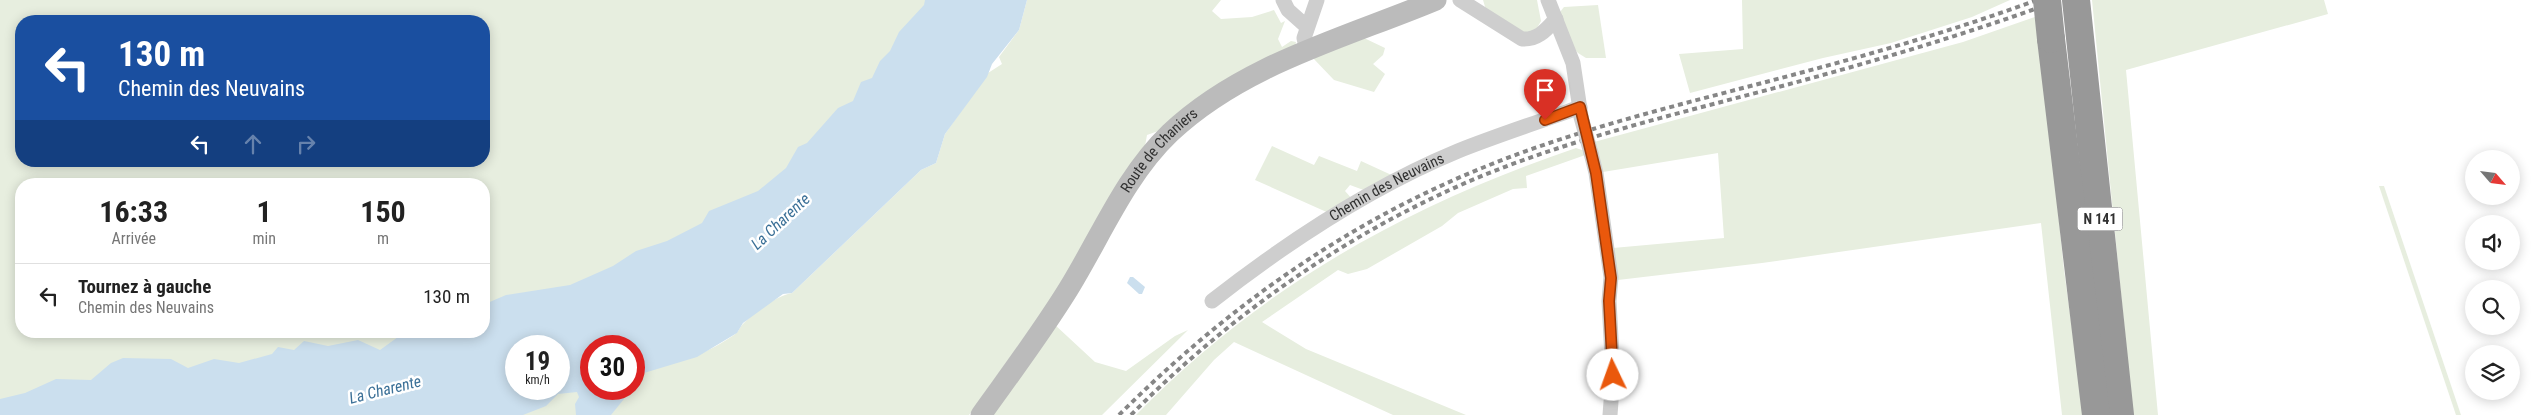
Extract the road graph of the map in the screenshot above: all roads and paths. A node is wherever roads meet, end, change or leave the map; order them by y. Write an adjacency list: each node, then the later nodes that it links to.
1 (1283, 0): 9 (street)
2 (1317, 0): 9 (street)
3 (1436, 0): 10 (street, Route de Chaniers)
4 (1460, 0): 8 (street)
5 (1548, 0): 8 (street)
6 (2047, 0): 15 (highway, N 141, bridge)
7 (2077, 11): 16 (highway, N 141)
8 (1556, 19): 11 (street)
9 (1307, 27): 10 (street)
10 (1307, 50): 13 (street, Route de Chaniers)
11 (1580, 112): 12 (street, Chemin des Neuvains); 14 (street, bridge)
12 (1212, 301)
13 (981, 415)
14 (1610, 415)
15 (2096, 415)
16 (2120, 415)

